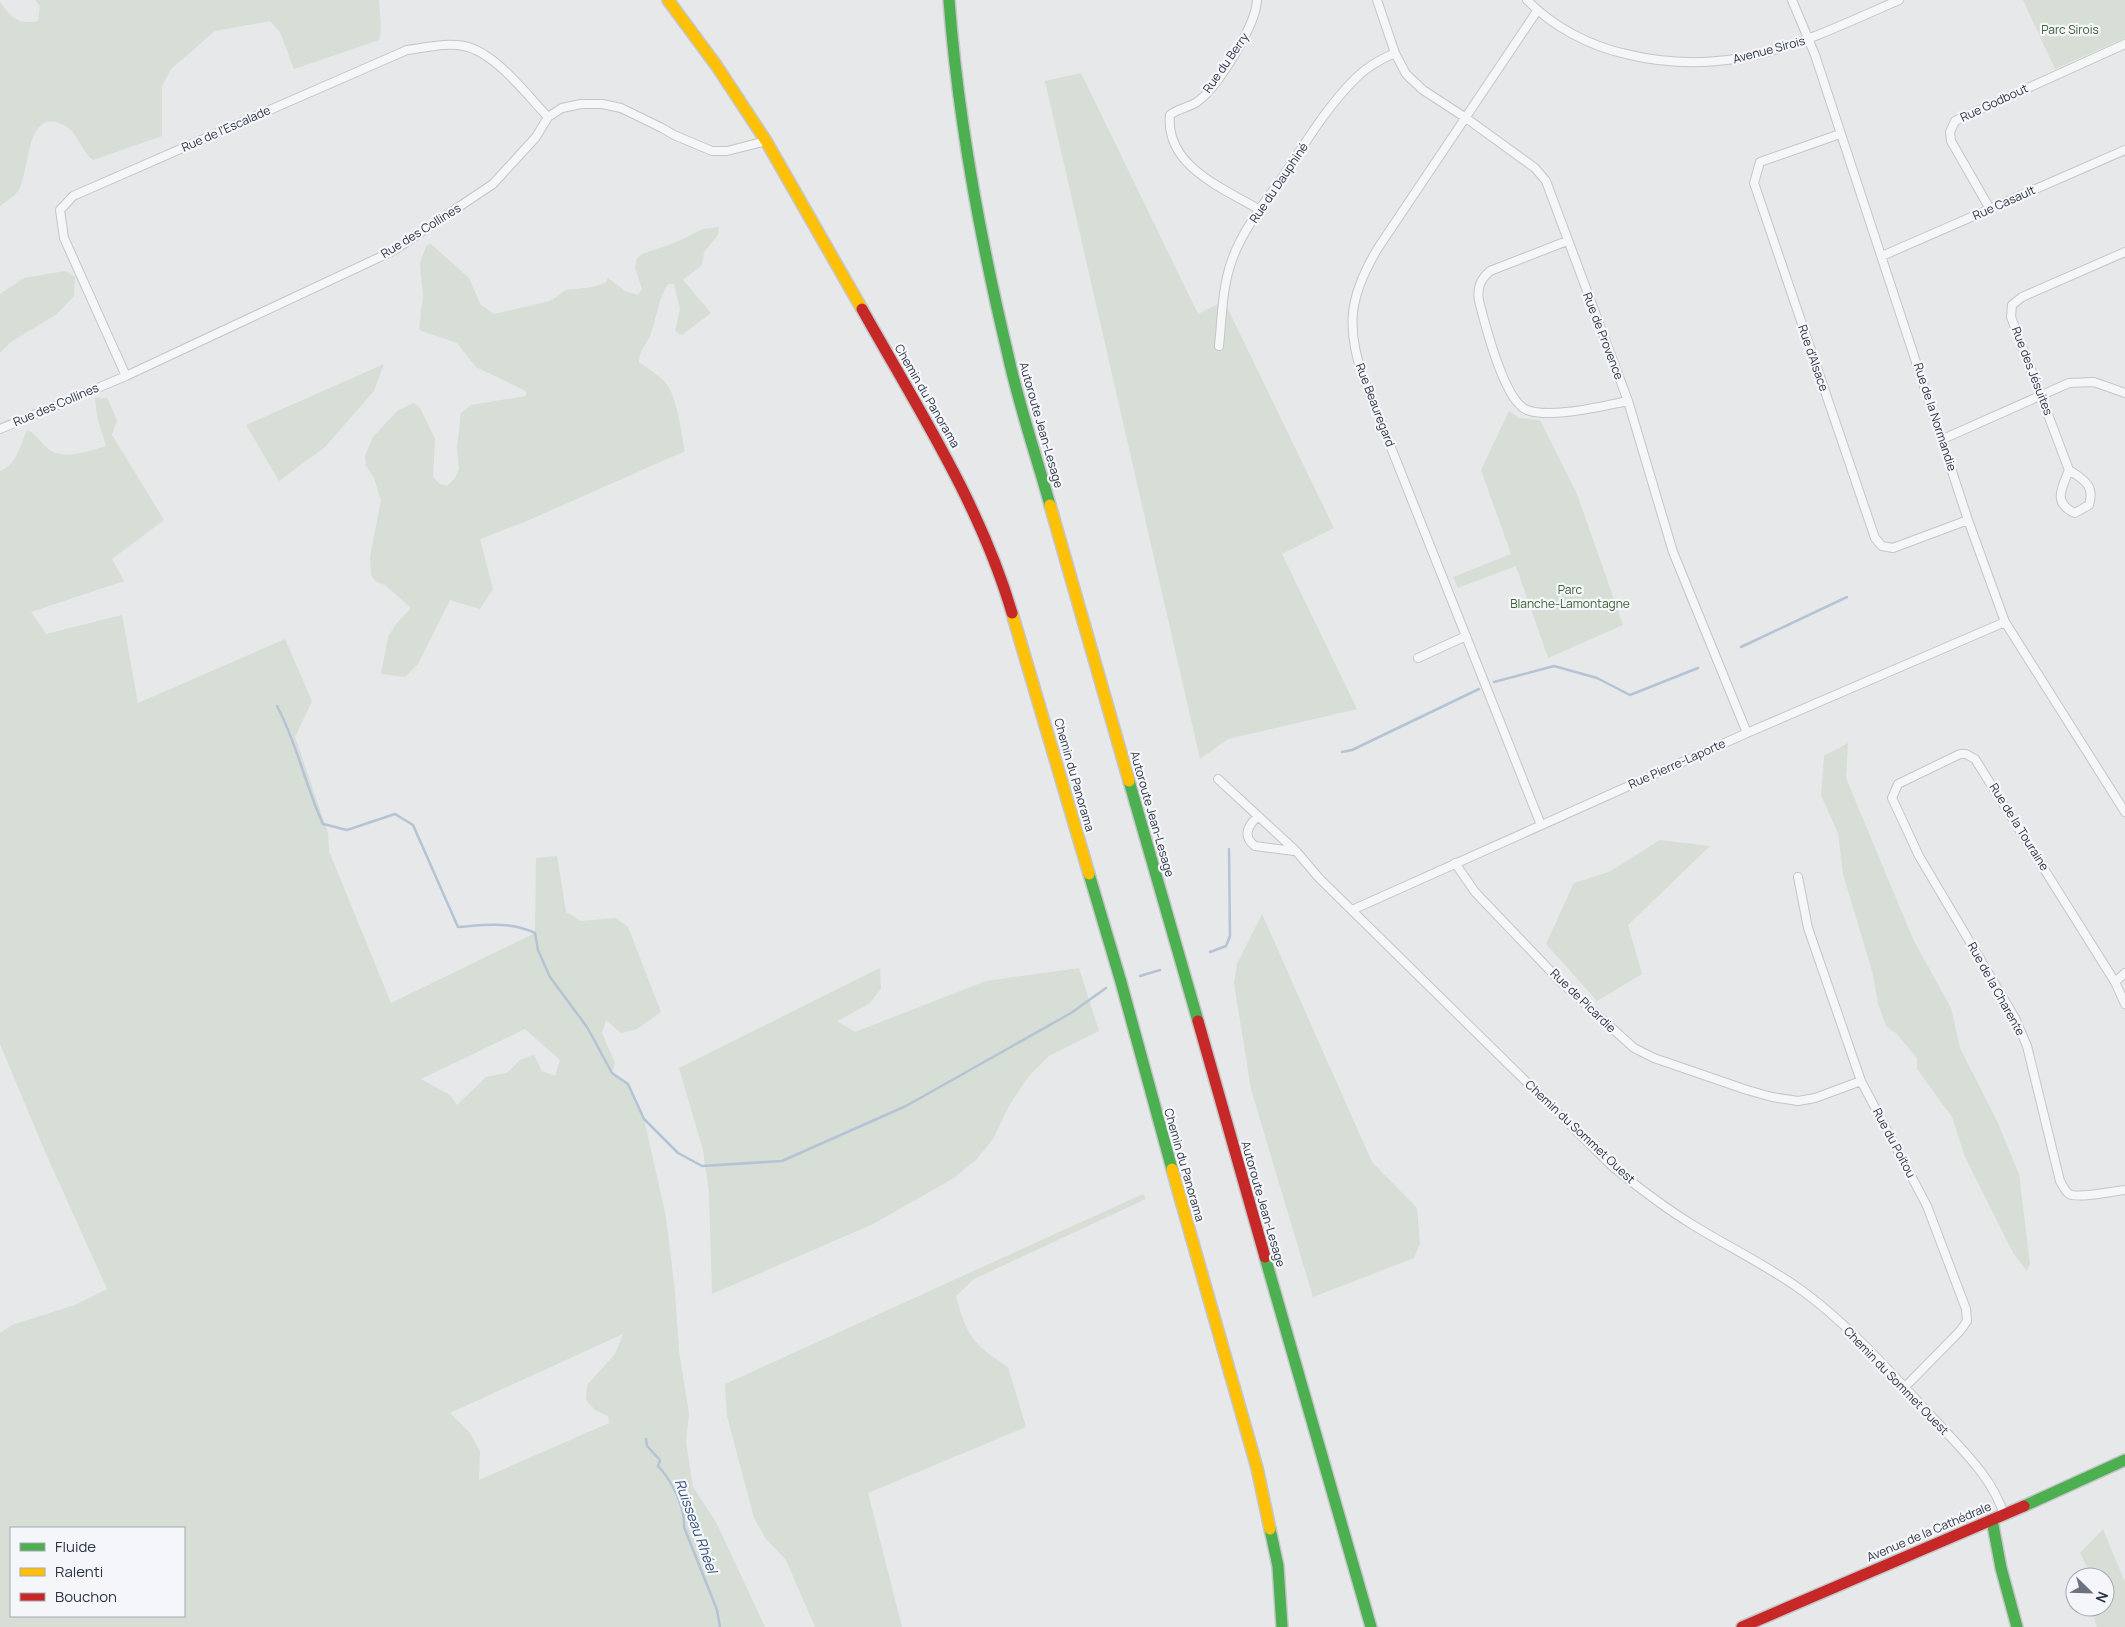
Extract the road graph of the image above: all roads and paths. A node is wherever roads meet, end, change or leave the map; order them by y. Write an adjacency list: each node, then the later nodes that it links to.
1 (668, 0): 15 (main road, Chemin du Panorama)
2 (949, 0): 54 (main road, Autoroute Jean-Lesage)
3 (1257, 0): 17 (street, Rue du Berry)
4 (1377, 0): 11 (street, Rue de Provence)
5 (1527, 0): 8 (street, Avenue Sirois)
6 (1792, 0): 9 (street, Rue de la Normandie)
7 (1899, 0): 9 (street, Avenue Sirois)
8 (1538, 11): 9 (street, Avenue Sirois); 13 (street, Rue Beauregard)
9 (1810, 39): 14 (street, Rue de la Normandie)
10 (2125, 44): 18 (street, Rue Godbout)
11 (1395, 53): 13 (street, Rue de Provence); 17 (street, Rue du Dauphiné)
12 (548, 117): 15 (street); 23 (street, Rue des Collines); 23 (street, Rue de l'Escalade)
13 (1466, 118): 19 (street, Rue de Provence); 32 (street, Rue Beauregard)
14 (1840, 134): 21 (street, Rue de la Normandie); 30 (street, Rue d'Alsace)
15 (766, 141): 53 (main road, Chemin du Panorama)
16 (2125, 150): 18 (street, Rue Casault)
17 (1260, 210): 22 (street, Rue du Dauphiné)
18 (1990, 210): 21 (street, Rue Casault)
19 (1567, 241): 26 (street, Rue de Provence); 26 (street)
20 (2125, 252): 25 (street, Rue des Jésuites)
21 (1882, 256): 28 (street, Rue de la Normandie)
22 (1219, 346)
23 (126, 376): 27 (street, Rue des Collines)
24 (2125, 392): 25 (street)
25 (2042, 395): 28 (street); 29 (street, Rue des Jésuites)
26 (1628, 401): 34 (street, Rue de Provence)
27 (0, 428)
28 (1943, 439): 30 (street, Rue de la Normandie)
29 (2069, 470): 29 (street)
30 (1968, 520): 31 (street, Rue de la Normandie)
31 (2005, 622): 34 (street, Rue Pierre-Laporte); 37 (street, Rue de la Normandie)
32 (1466, 636): 33 (street); 39 (street, Rue Beauregard)
33 (1418, 658)
34 (1747, 732): 39 (street, Rue Pierre-Laporte)
35 (1218, 779): 38 (street, Chemin du Sommet Ouest)
36 (1892, 798): 45 (street, Rue de la Touraine); 48 (street, Rue de la Charente)
37 (2125, 812)
38 (1257, 817): 40 (street, Chemin du Sommet Ouest); 40 (street)
39 (1541, 825): 41 (street, Rue Pierre-Laporte)
40 (1296, 851): 43 (street, Chemin du Sommet Ouest)
41 (1455, 863): 43 (street, Rue Pierre-Laporte); 47 (street, Rue de Picardie)
42 (1798, 877): 47 (street, Rue du Poitou)
43 (1352, 910): 49 (street, Chemin du Sommet Ouest)
44 (2125, 973): 45 (street)
45 (2115, 982): 46 (street, Rue de la Touraine)
46 (2125, 1004)
47 (1861, 1081): 49 (street, Rue du Poitou)
48 (2125, 1190)
49 (1904, 1388): 51 (street, Chemin du Sommet Ouest)
50 (2125, 1460): 51 (main road, Avenue de la Cathédrale)
51 (2004, 1516): 52 (main road, Avenue de la Cathédrale)
52 (1992, 1520): 55 (main road, Avenue de la Cathédrale); 56 (main road)
53 (1282, 1627)
54 (1371, 1627)
55 (1742, 1627)
56 (2017, 1627)

